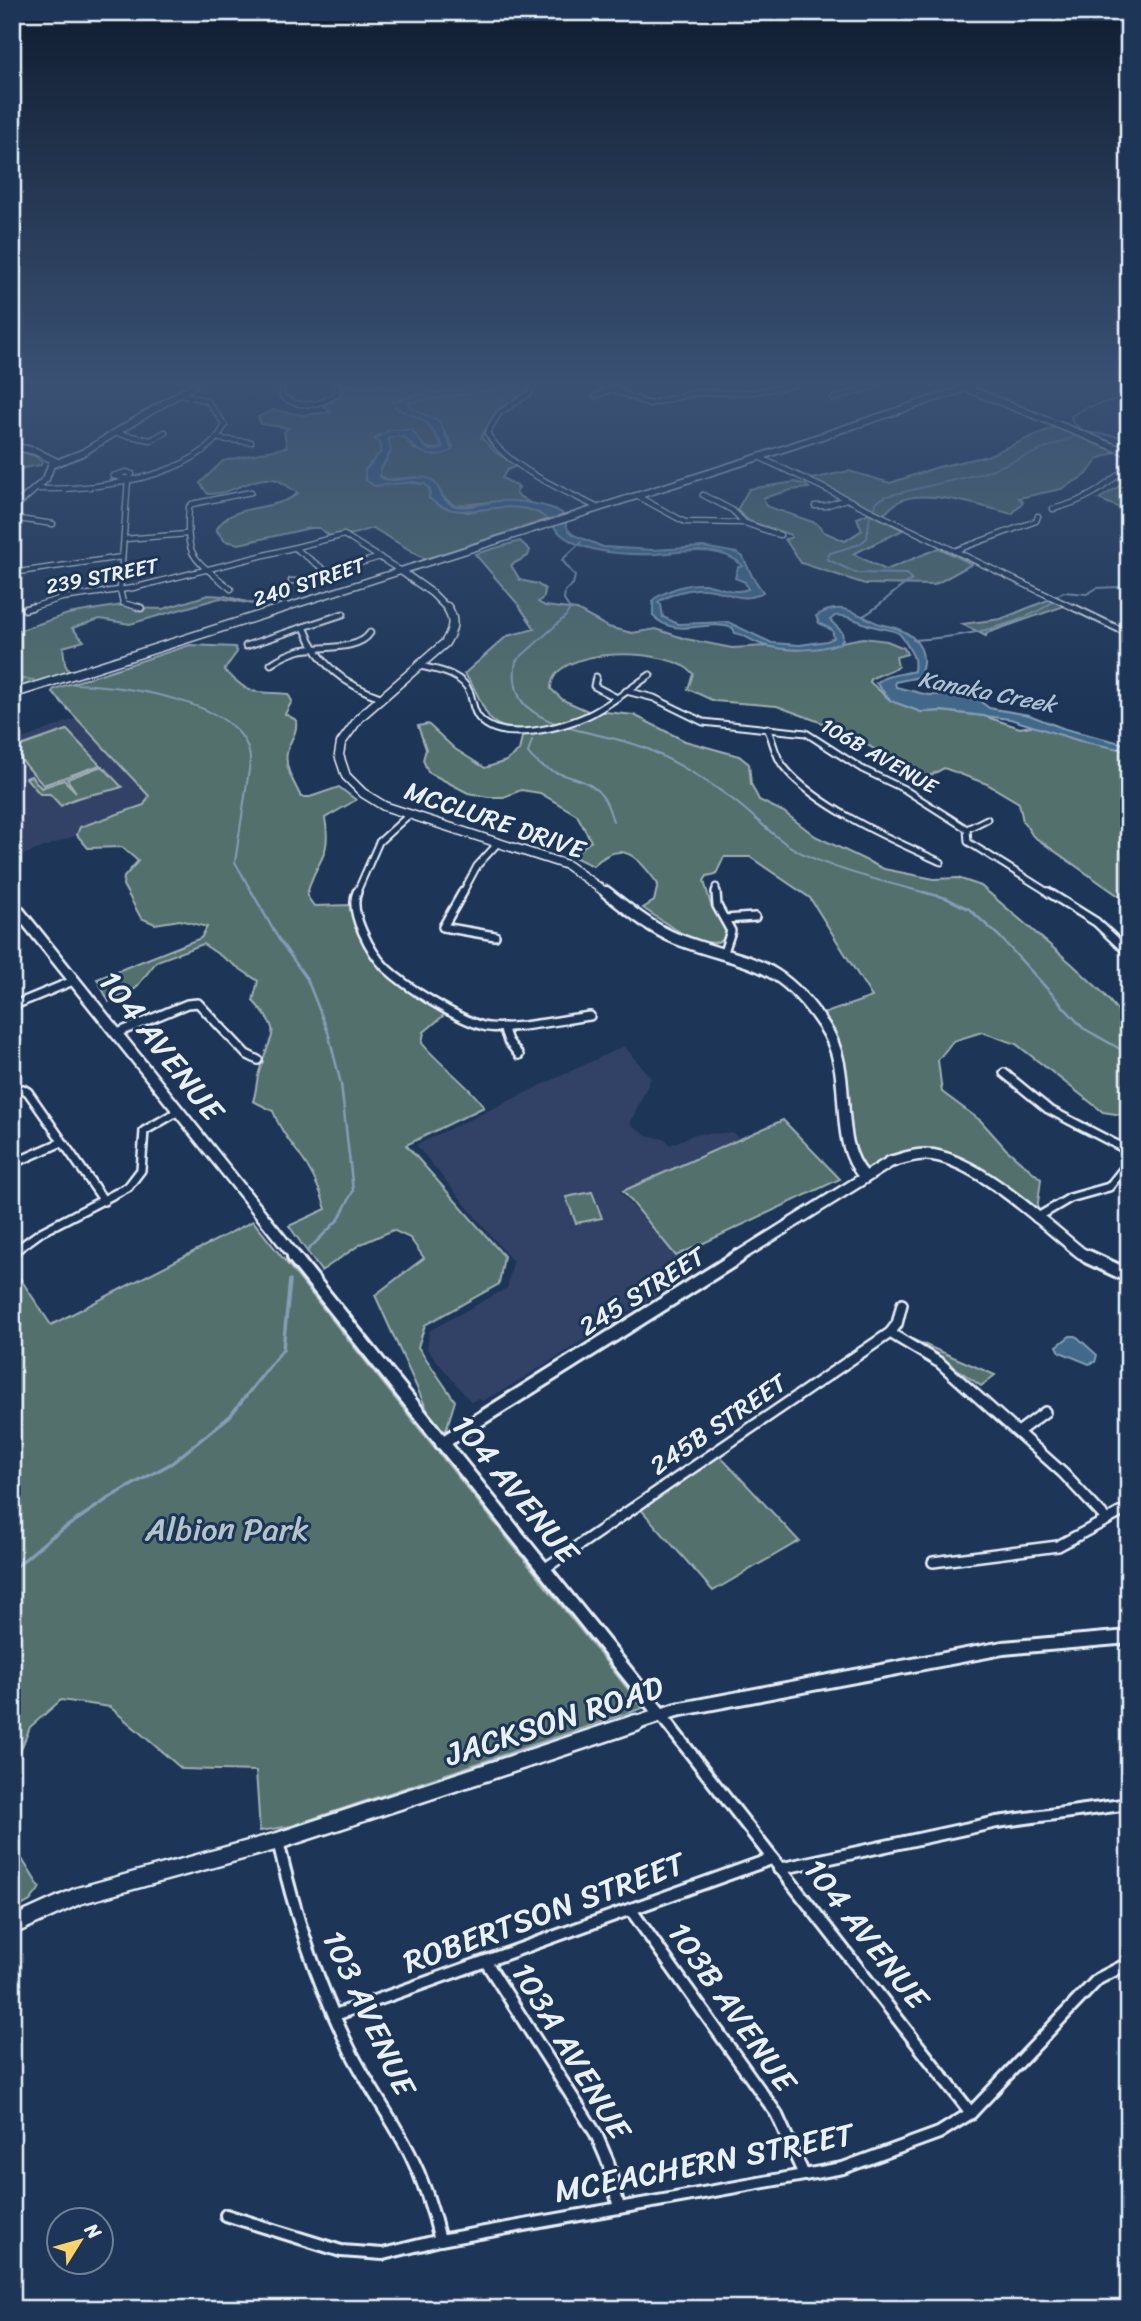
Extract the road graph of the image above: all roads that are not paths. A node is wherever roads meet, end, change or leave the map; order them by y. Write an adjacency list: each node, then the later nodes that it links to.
1 (31, 493): 13 (street)
2 (127, 493): 21 (street)
3 (245, 493): 19 (street)
4 (571, 493): 12 (street)
5 (645, 493): 9 (street, 240 STREET)
6 (834, 493): 10 (street)
7 (1096, 493): 14 (street)
8 (703, 495): 17 (street)
9 (637, 496): 12 (street, 240 STREET); 17 (street)
10 (846, 499): 11 (street); 23 (street)
11 (815, 506)
12 (598, 508): 27 (street, 240 STREET)
13 (12, 509)
14 (1053, 509)
15 (1038, 516): 23 (street)
16 (12, 518): 18 (street)
17 (745, 523): 20 (street)
18 (53, 524)
19 (187, 534): 21 (street); 26 (street)
20 (780, 534)
21 (125, 539): 24 (street)
22 (296, 549): 25 (street, 239 STREET); 26 (street, 239 STREET); 29 (street)
23 (954, 551): 38 (street)
24 (122, 557): 28 (street); 31 (street)
25 (380, 557): 27 (street); 29 (street)
26 (207, 569): 31 (street, 239 STREET); 32 (street)
27 (401, 571): 42 (street, MCCLURE DRIVE); 46 (street, 240 STREET)
28 (12, 573)
29 (329, 573): 30 (street)
30 (291, 581)
31 (120, 589): 33 (street); 34 (street, 239 STREET)
32 (231, 589)
33 (141, 608)
34 (24, 609)
35 (343, 614): 36 (street)
36 (304, 627): 39 (street); 40 (street)
37 (370, 633): 40 (street)
38 (1129, 634)
39 (246, 646)
40 (312, 649): 41 (street); 48 (street)
41 (271, 664)
42 (420, 666): 47 (street); 48 (street, MCCLURE DRIVE)
43 (650, 675): 45 (street)
44 (596, 677): 47 (street)
45 (626, 691): 47 (street); 49 (street, 106B AVENUE)
46 (12, 694)
47 (615, 697)
48 (383, 698): 50 (street, MCCLURE DRIVE)
49 (767, 728): 52 (street, 106B AVENUE); 54 (street)
50 (410, 814): 53 (street, MCCLURE DRIVE); 65 (street)
51 (988, 819): 52 (street)
52 (967, 829): 61 (street, 106B AVENUE)
53 (499, 842): 59 (street); 60 (street, MCCLURE DRIVE)
54 (941, 862)
55 (716, 887): 58 (street)
56 (12, 903): 62 (street, 104 AVENUE)
57 (755, 917): 58 (street)
58 (725, 919): 60 (street)
59 (495, 936)
60 (724, 952): 76 (street, MCCLURE DRIVE)
61 (1129, 953)
62 (73, 981): 63 (street); 66 (street, 104 AVENUE)
63 (12, 1006)
64 (590, 1016): 65 (street)
65 (503, 1027): 67 (street)
66 (115, 1034): 68 (street); 71 (street, 104 AVENUE)
67 (519, 1055)
68 (258, 1060)
69 (1004, 1073): 73 (street)
70 (14, 1090): 72 (street)
71 (177, 1112): 77 (street); 85 (street, 104 AVENUE)
72 (62, 1142): 75 (street); 77 (street)
73 (1129, 1151)
74 (1129, 1162): 78 (street)
75 (12, 1164)
76 (865, 1177): 78 (street); 85 (street, 245 STREET)
77 (104, 1201): 79 (street)
78 (1036, 1219): 80 (street)
79 (12, 1253)
80 (1129, 1276)
81 (902, 1304): 82 (street)
82 (890, 1332): 84 (street); 89 (street, 245B STREET)
83 (1045, 1412): 84 (street)
84 (1017, 1432): 87 (street)
85 (442, 1443): 89 (street, 104 AVENUE)
86 (1129, 1508): 87 (street)
87 (1107, 1520): 88 (street)
88 (933, 1562)
89 (544, 1569): 91 (street, 104 AVENUE)
90 (1129, 1637): 91 (street, JACKSON ROAD)
91 (660, 1714): 93 (street, JACKSON ROAD); 94 (street, 104 AVENUE)
92 (1129, 1804): 95 (street)
93 (278, 1841): 97 (street, JACKSON ROAD); 100 (street, 103 AVENUE)
94 (771, 1858): 95 (street, 104 AVENUE); 96 (street, ROBERTSON STREET)
95 (779, 1869): 101 (street, 104 AVENUE)
96 (631, 1910): 98 (street, ROBERTSON STREET); 102 (street, 103B AVENUE)
97 (12, 1926)
98 (486, 1962): 100 (street, ROBERTSON STREET); 103 (street, 103A AVENUE)
99 (1129, 1963): 101 (street, MCEACHERN STREET)
100 (335, 2015): 105 (street, 103 AVENUE)
101 (971, 2113): 102 (street, MCEACHERN STREET)
102 (804, 2175): 103 (street, MCEACHERN STREET)
103 (619, 2208): 105 (street, MCEACHERN STREET)
104 (226, 2215): 105 (street, MCEACHERN STREET)
105 (440, 2240)

